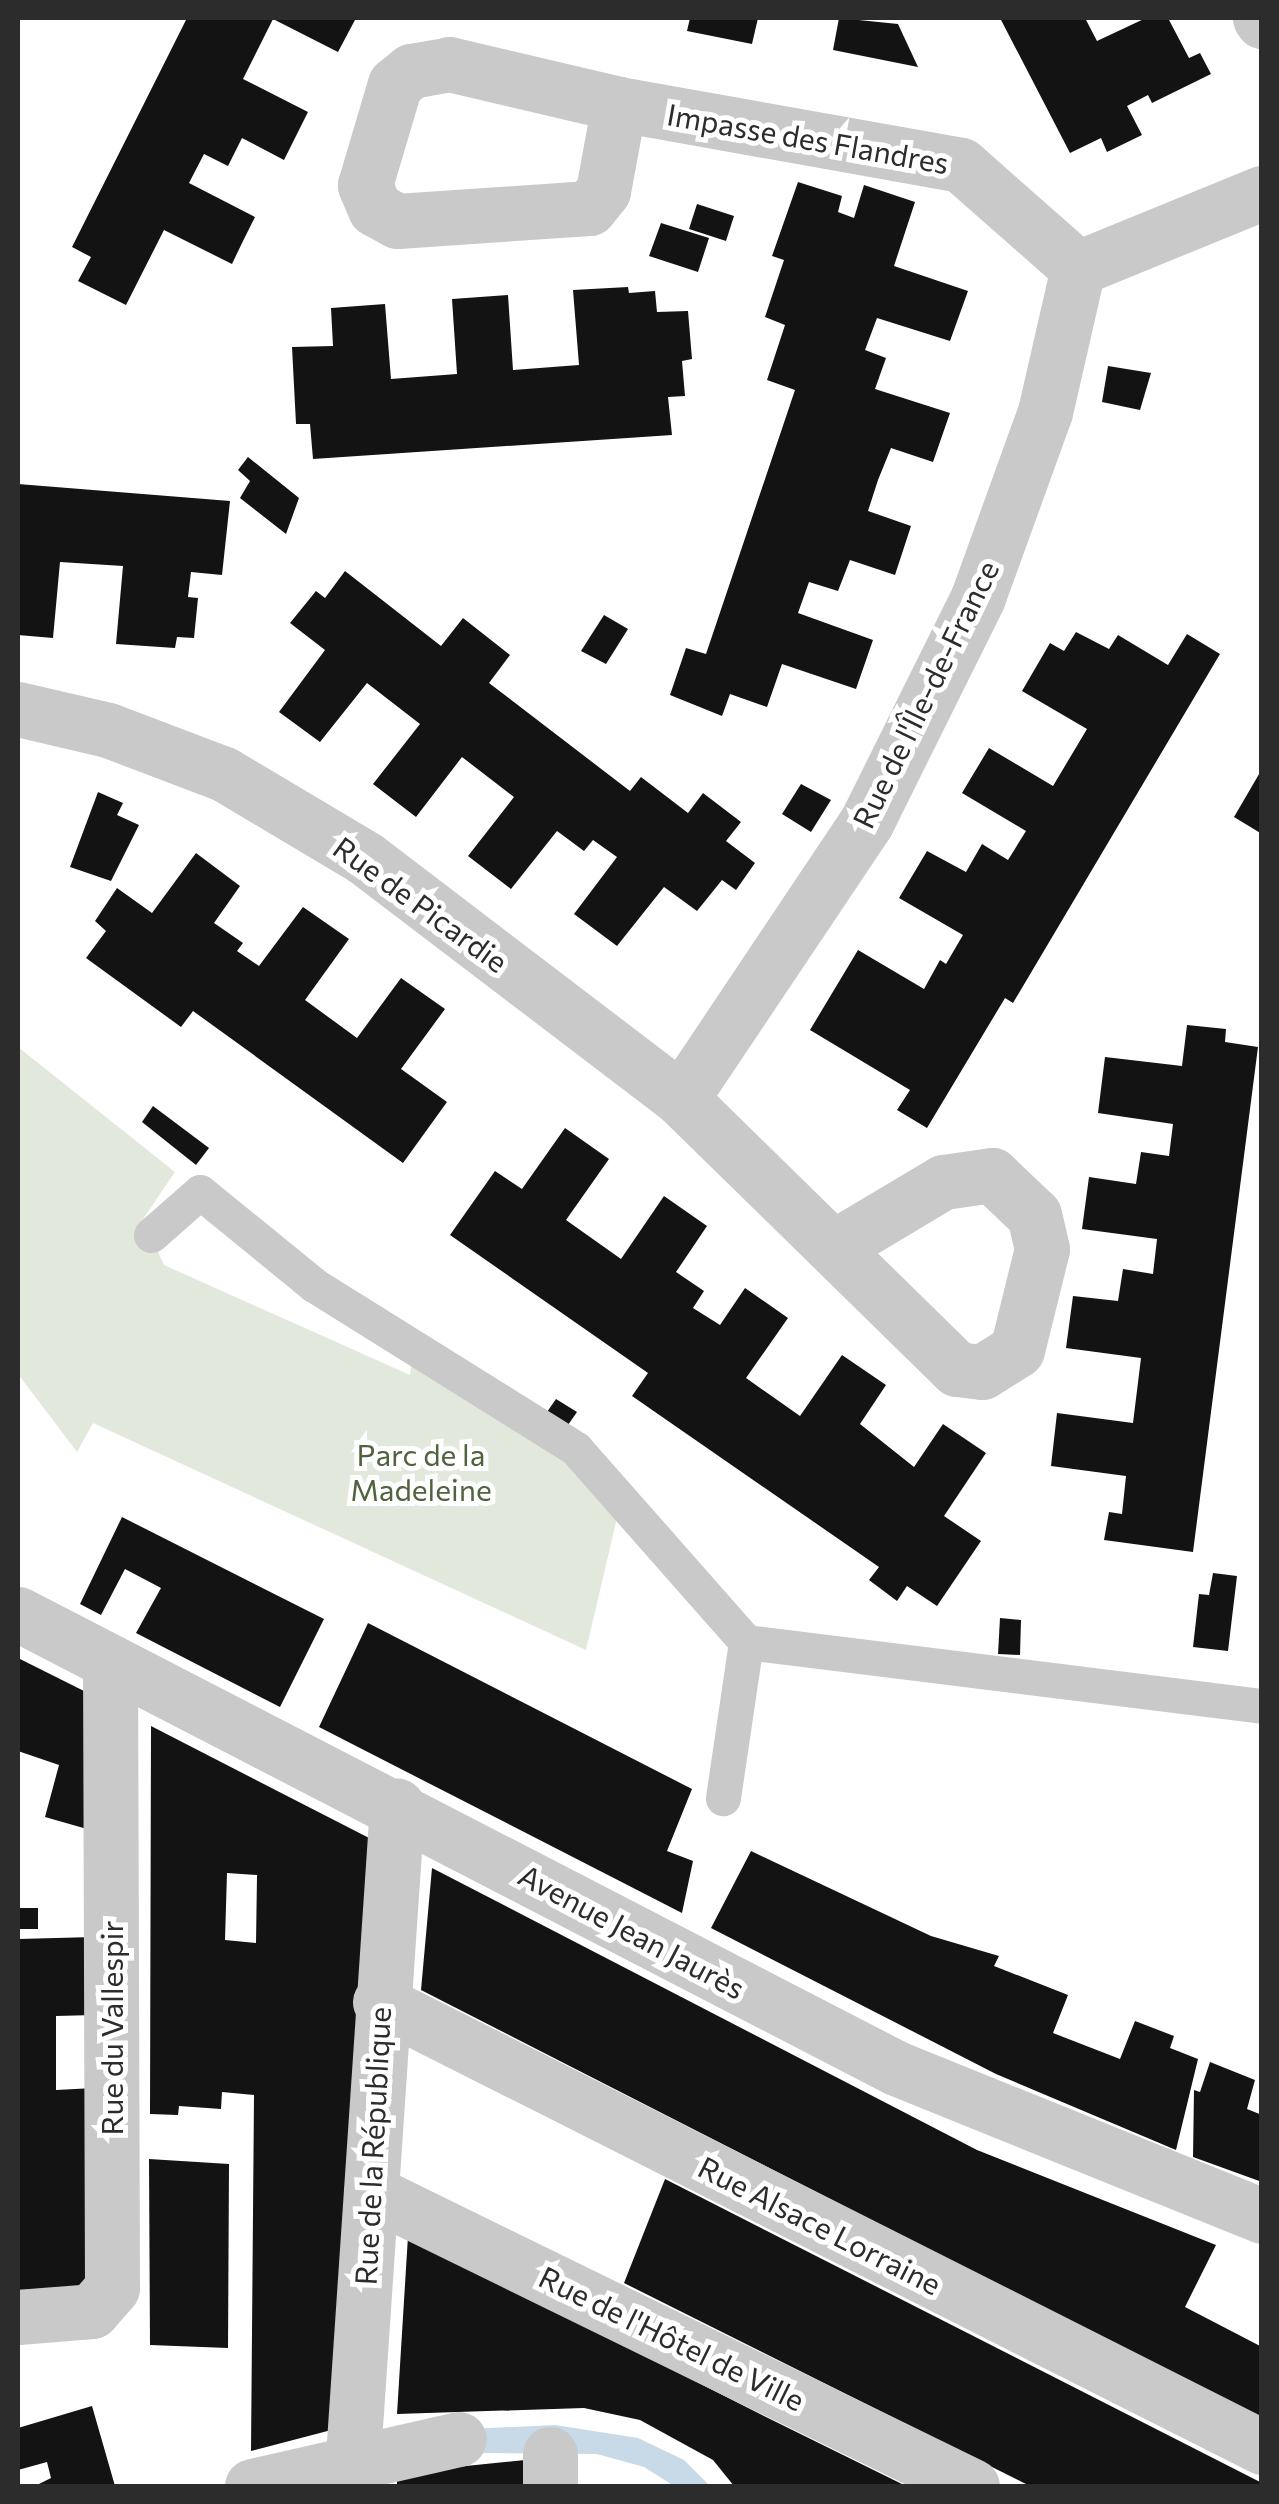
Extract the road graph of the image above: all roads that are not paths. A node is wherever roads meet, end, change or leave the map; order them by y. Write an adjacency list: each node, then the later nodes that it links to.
1 (620, 104): 1 (street, Impasse des Flandres); 3 (street, Impasse des Flandres)
2 (1262, 193): 3 (street)
3 (1078, 268): 5 (street, Rue de l'Île-de-France)
4 (18, 709): 5 (street, Rue de Picardie)
5 (681, 1099): 7 (street, Rue de Picardie)
6 (151, 1234): 9 (lane)
7 (834, 1247)
8 (18, 1614): 10 (street, Avenue Jean Jaurès)
9 (746, 1642): 11 (lane); 12 (lane)
10 (110, 1662): 13 (street, Avenue Jean Jaurès); 17 (street, Rue du Vallespir)
11 (1262, 1706)
12 (724, 1798)
13 (397, 1806): 14 (street, Rue de la République); 16 (street, Avenue Jean Jaurès)
14 (380, 2002): 15 (street, Rue de la République); 19 (street, Rue Alsace Lorraine)
15 (370, 2192): 20 (street, Rue de la République); 22 (street, Rue de l'Hôtel de Ville)
16 (1262, 2216)
17 (18, 2317)
18 (459, 2440): 20 (street)
19 (1262, 2447)
20 (353, 2473): 21 (street)
21 (252, 2486)
22 (972, 2486)

